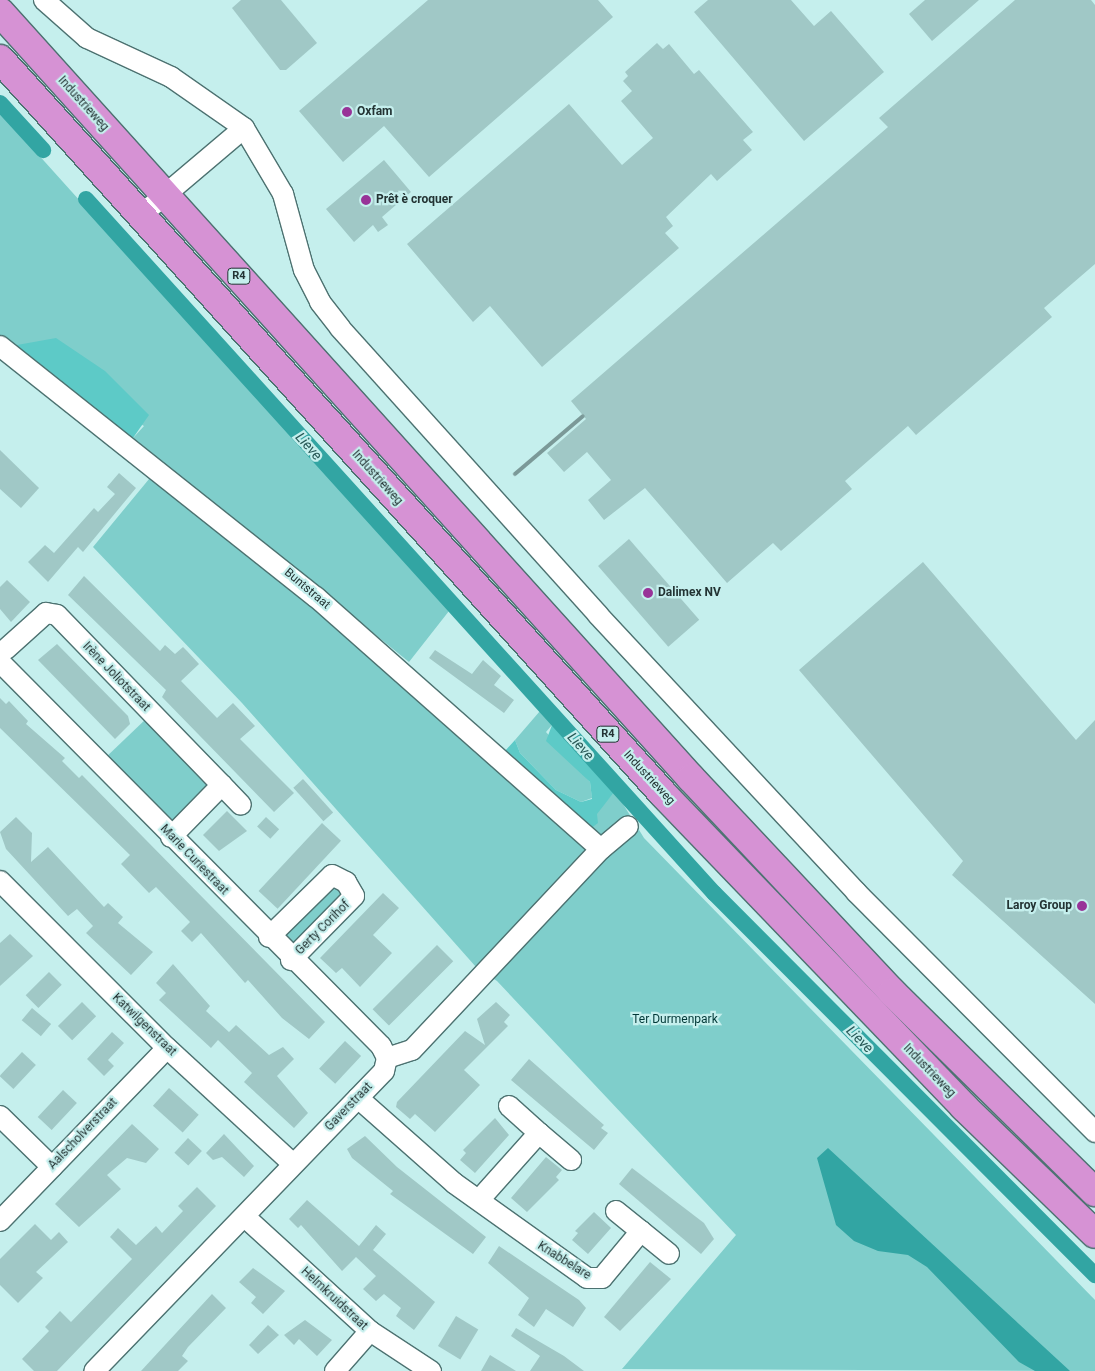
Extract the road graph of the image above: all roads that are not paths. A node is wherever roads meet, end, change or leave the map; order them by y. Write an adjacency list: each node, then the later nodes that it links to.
1 (44, 0): 4 (street)
2 (0, 12): 5 (highway, Industrieweg / R4)
3 (0, 60): 6 (highway, Industrieweg / R4)
4 (244, 128): 5 (street); 22 (street)
5 (166, 196): 6 (street); 27 (highway, Industrieweg / R4)
6 (140, 216): 33 (highway, Industrieweg / R4)
7 (0, 346): 13 (street, Buntstraat)
8 (1, 653): 9 (street, Irène Joliotstraat); 12 (street, Marie Curiestraat)
9 (222, 785): 10 (street, Irène Joliotstraat); 12 (street)
10 (241, 805)
11 (628, 826): 13 (street)
12 (171, 837): 15 (street, Marie Curiestraat)
13 (601, 849): 18 (street)
14 (0, 881): 17 (street, Katwilgenstraat)
15 (269, 937): 16 (street, Marie Curiestraat); 16 (street, Gerty Corihof)
16 (291, 960): 18 (street, Marie Curiestraat)
17 (166, 1048): 25 (street, Katwilgenstraat); 26 (street, Aalscholverstraat)
18 (387, 1058): 19 (street, Gaverstraat)
19 (358, 1098): 25 (street, Gaverstraat); 28 (street, Knabbelare)
20 (509, 1106): 23 (street)
21 (0, 1116): 26 (street)
22 (1095, 1132)
23 (539, 1133): 24 (street); 28 (street)
24 (571, 1160)
25 (293, 1164): 30 (street, Gaverstraat)
26 (52, 1167): 31 (street, Aalscholverstraat)
27 (1095, 1192)
28 (480, 1200): 32 (street, Knabbelare)
29 (616, 1211): 32 (street)
30 (245, 1216): 35 (street, Helmkruidstraat); 36 (street, Gaverstraat)
31 (0, 1221)
32 (641, 1231): 34 (street)
33 (1095, 1234)
34 (669, 1254)
35 (370, 1332): 37 (street); 38 (street, Helmkruidstraat)
36 (94, 1371)
37 (335, 1371)
38 (431, 1371)

